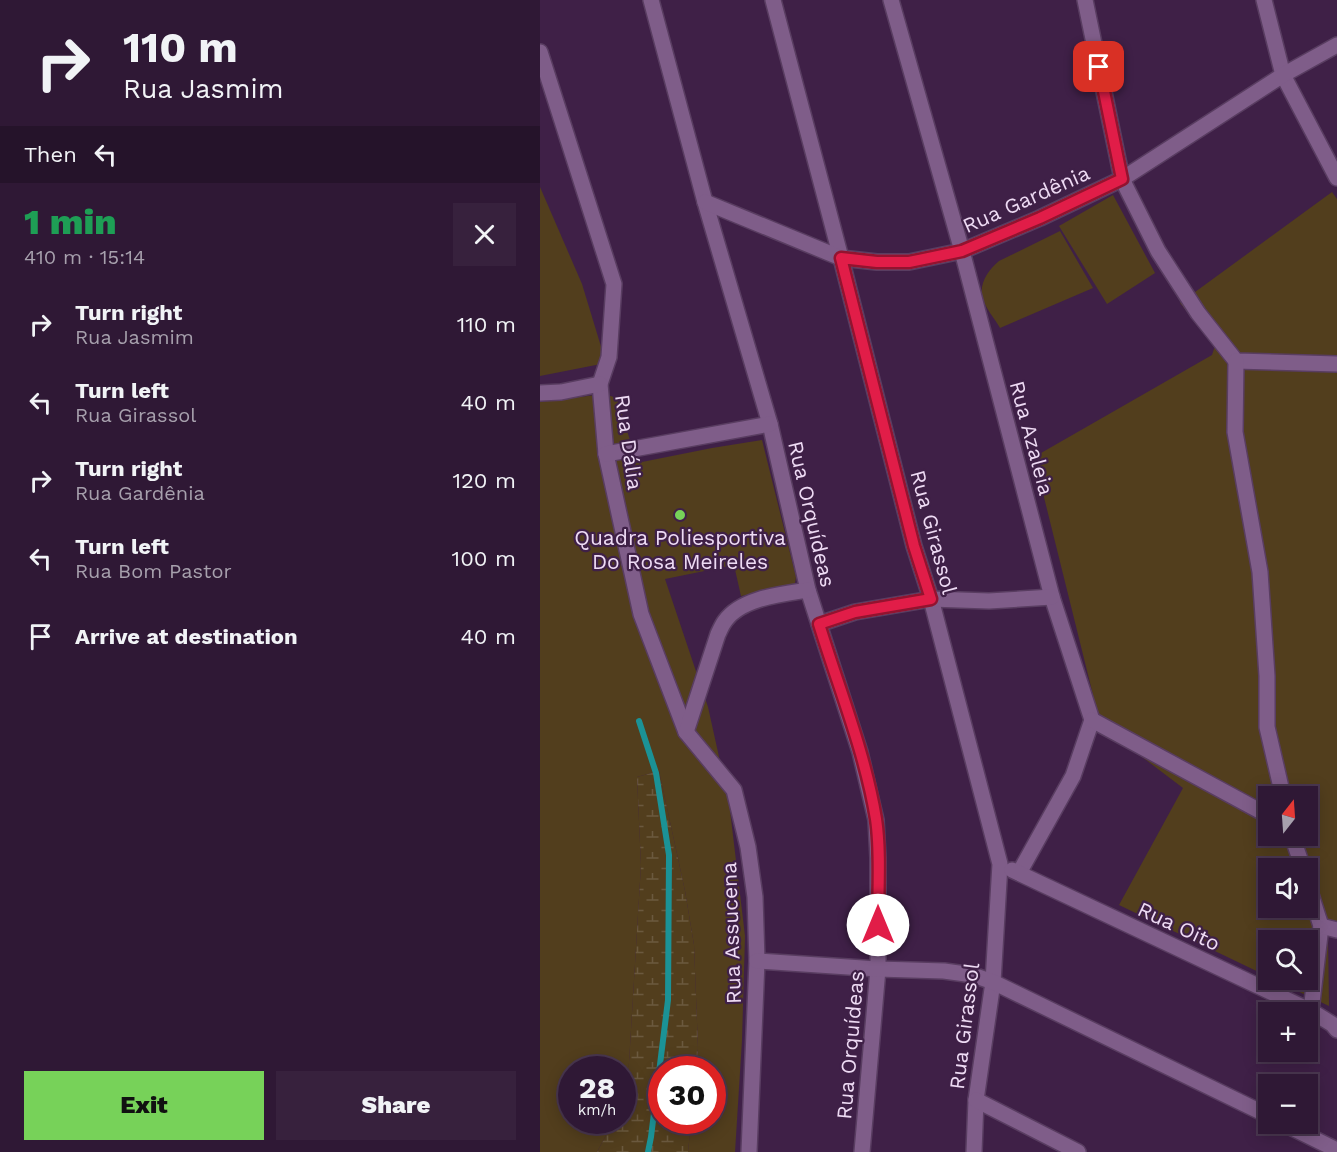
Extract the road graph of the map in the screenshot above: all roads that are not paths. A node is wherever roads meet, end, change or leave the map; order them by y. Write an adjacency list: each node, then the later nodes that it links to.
1 (651, 0): 11 (street, Rua Orquídeas)
2 (773, 0): 13 (street, Rua Girassol)
3 (891, 0): 12 (street, Rua Azaleia)
4 (1085, 0): 10 (street)
5 (1264, 0): 8 (street)
6 (1337, 45): 8 (street, Rua Gardênia)
7 (540, 52): 16 (street, Rua Dália)
8 (1283, 75): 9 (street); 10 (street, Rua Gardênia)
9 (1337, 178)
10 (1122, 179): 12 (street, Rua Gardênia); 14 (street)
11 (705, 202): 13 (street, Rua Gardênia); 18 (street, Rua Orquídeas)
12 (962, 251): 13 (street, Rua Gardênia); 21 (street, Rua Azaleia)
13 (841, 258): 22 (street, Rua Girassol)
14 (1236, 361): 15 (street); 26 (street)
15 (1337, 364)
16 (600, 384): 17 (street); 19 (street, Rua Dália)
17 (540, 393)
18 (770, 424): 19 (street); 20 (street, Rua Orquídeas)
19 (606, 454): 25 (street, Rua Dália)
20 (808, 590): 23 (street, Rua Orquídeas); 25 (street)
21 (1052, 597): 22 (street); 24 (street, Rua Azaleia)
22 (931, 599): 23 (street); 28 (street, Rua Girassol)
23 (819, 624): 34 (street, Rua Orquídeas)
24 (1092, 720): 27 (street); 29 (street)
25 (686, 732): 33 (street, Rua Assucena)
26 (1281, 786)
27 (1258, 810)
28 (1000, 864): 29 (street, Rua Oito); 35 (street, Rua Girassol)
29 (1019, 873): 36 (street, Rua Oito)
30 (1318, 917): 31 (street)
31 (1321, 926): 32 (street); 37 (street)
32 (1337, 930)
33 (757, 961): 34 (street); 44 (street, Rua Assucena)
34 (878, 969): 35 (street); 45 (street, Rua Orquídeas)
35 (993, 982): 40 (street, Rua Girassol); 41 (street)
36 (1292, 1002)
37 (1312, 1002)
38 (1318, 1015): 39 (street, Rua Oito)
39 (1337, 1030)
40 (976, 1100): 46 (street, Rua Girassol); 47 (street)
41 (1258, 1111)
42 (1304, 1134): 43 (street)
43 (1337, 1150)
44 (749, 1152)
45 (862, 1152)
46 (974, 1152)
47 (1078, 1152)

